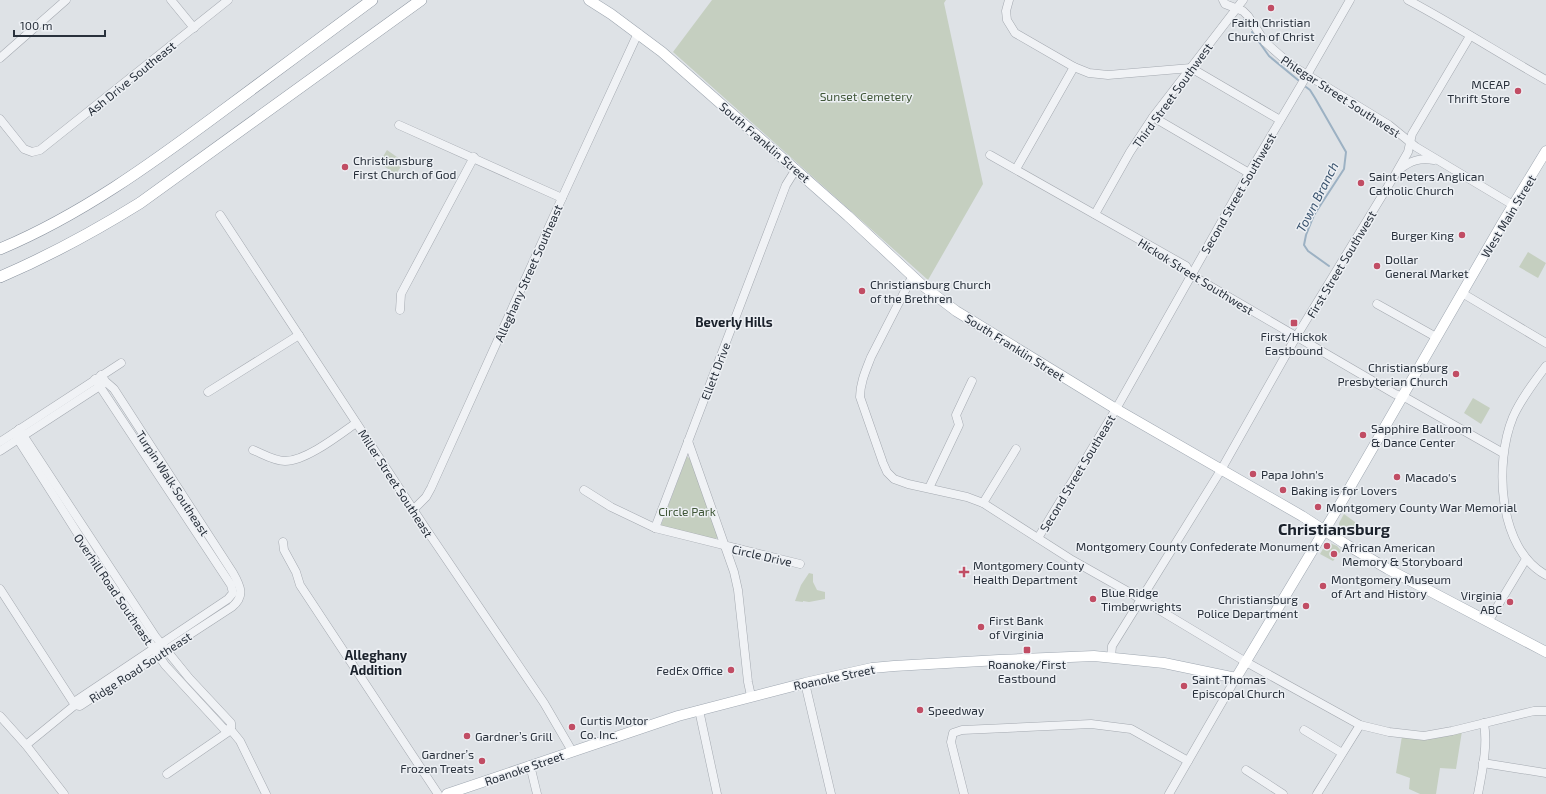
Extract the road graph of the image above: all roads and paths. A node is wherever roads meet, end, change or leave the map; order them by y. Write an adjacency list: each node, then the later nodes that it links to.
1 (66, 0): 16 (street)
2 (171, 0): 13 (street)
3 (228, 0): 13 (street, Ash Drive Southeast)
4 (372, 0): 40 (highway)
5 (421, 0): 42 (highway)
6 (589, 0): 14 (main road, South Franklin Street)
7 (1009, 0): 17 (street)
8 (1222, 0): 12 (street, Phlegar Street Southwest)
9 (1243, 0): 12 (street, Third Street Southwest)
10 (1350, 0): 19 (street, Second Street Southwest)
11 (1408, 0): 15 (street)
12 (1236, 9): 18 (street, Third Street Southwest); 19 (street, Phlegar Street Southwest)
13 (194, 28): 22 (street, Ash Drive Southeast)
14 (638, 33): 32 (main road, South Franklin Street); 36 (street, Alleghany Street Southeast)
15 (1470, 36): 20 (street); 25 (street, First Street Southwest)
16 (0, 58)
17 (1074, 67): 18 (street); 31 (street)
18 (1191, 68): 21 (street, Third Street Southwest); 23 (street)
19 (1307, 76): 23 (street, Second Street Southwest); 25 (street, Phlegar Street Southwest)
20 (1546, 80)
21 (1153, 117): 33 (street); 38 (street, Third Street Southwest)
22 (0, 119)
23 (1280, 120): 33 (street, Second Street Southwest)
24 (399, 124): 28 (street)
25 (1410, 142): 29 (street, Phlegar Street Southwest); 34 (street, First Street Southwest)
26 (1546, 151): 35 (main road, West Main Street)
27 (990, 155): 31 (street, Hickok Street Southwest)
28 (474, 157): 36 (street); 46 (street)
29 (1437, 160): 34 (street); 37 (street, Phlegar Street Southwest)
30 (1546, 161): 35 (main road)
31 (1016, 169): 38 (street, Hickok Street Southwest)
32 (796, 170): 43 (main road, South Franklin Street); 60 (street, Ellett Drive)
33 (1249, 173): 41 (street, Second Street Southwest)
34 (1396, 173): 48 (street, First Street Southwest)
35 (1531, 176): 37 (main road, West Main Street)
36 (562, 198): 70 (street, Alleghany Street Southeast)
37 (1513, 205): 44 (main road, West Main Street)
38 (1095, 214): 41 (street, Hickok Street Southwest)
39 (220, 215): 47 (street, Miller Street Southeast)
40 (0, 249)
41 (1191, 275): 48 (street, Hickok Street Southwest); 57 (street, Second Street Southwest)
42 (0, 277)
43 (912, 277): 57 (main road, South Franklin Street); 67 (street)
44 (1462, 293): 49 (main road, West Main Street); 50 (street)
45 (1377, 304): 49 (street)
46 (400, 310)
47 (299, 335): 55 (street); 58 (street, Miller Street Southeast)
48 (1296, 337): 56 (street, Hickok Street Southwest); 66 (street, First Street Southwest)
49 (1436, 337): 56 (main road, West Main Street)
50 (1546, 343)
51 (121, 363): 53 (street)
52 (1546, 366): 65 (street)
53 (101, 381): 59 (street); 80 (street, Turpin Walk Southeast)
54 (972, 381): 67 (street)
55 (208, 392)
56 (1402, 397): 65 (street, Hickok Street Southwest); 72 (main road, West Main Street)
57 (1116, 409): 66 (main road, South Franklin Street); 73 (street, Second Street Southeast)
58 (356, 423): 63 (street); 70 (street, Miller Street Southeast)
59 (19, 434): 61 (street); 64 (street); 83 (street, Overhill Road Southeast); 84 (street, Overhill Road Southeast)
60 (688, 441): 71 (street, Ellett Drive); 75 (street)
61 (0, 442)
62 (1016, 449): 69 (street)
63 (253, 450)
64 (0, 451)
65 (1503, 453): 76 (street)
66 (1221, 470): 72 (main road, South Franklin Street); 81 (street, First Street Southwest)
67 (930, 488): 69 (street)
68 (584, 490): 71 (street, Circle Drive)
69 (983, 503): 73 (street)
70 (414, 509): 101 (street, Miller Street Southeast)
71 (655, 528): 75 (street, Circle Drive)
72 (1324, 529): 82 (main road, South Franklin Street); 88 (main road, West Main Street)
73 (1038, 538): 81 (street)
74 (283, 542): 112 (street)
75 (724, 546): 77 (street, Circle Drive); 91 (street)
76 (1526, 560): 78 (street); 82 (street)
77 (800, 564)
78 (1546, 575)
79 (0, 590): 92 (street)
80 (237, 593): 83 (street, Ridge Road Southeast)
81 (1141, 599): 87 (street, First Street Southwest); 88 (street)
82 (1488, 622): 85 (main road, South Franklin Street)
83 (164, 647): 84 (street, Ridge Road Southeast); 86 (street, Ridge Road Southeast); 98 (street, Overhill Road Southeast)
84 (154, 649): 86 (street, Overhill Road Southeast); 92 (street, Ridge Road Southeast)
85 (1546, 652)
86 (159, 656): 92 (street, Ridge Road Southeast); 98 (street, Overhill Road Southeast)
87 (1112, 657): 89 (main road, Roanoke Street); 90 (main road, Roanoke Street)
88 (1246, 662): 89 (main road, West Main Street); 97 (street)
89 (1236, 678): 103 (street)
90 (806, 683): 91 (main road, Roanoke Street); 116 (street)
91 (752, 696): 93 (main road, Roanoke Street)
92 (75, 705): 100 (street)
93 (699, 710): 101 (main road, Roanoke Street); 115 (street)
94 (1546, 711): 96 (street)
95 (0, 716): 100 (street)
96 (1484, 723): 97 (street); 104 (street)
97 (1360, 725): 102 (street)
98 (231, 730): 108 (street); 111 (street, Overhill Road Southeast)
99 (1304, 730): 102 (street)
100 (26, 745): 110 (street)
101 (572, 751): 105 (main road, Roanoke Street)
102 (1342, 753): 120 (street)
103 (1188, 761): 117 (street); 118 (street)
104 (1483, 763): 107 (street); 121 (street)
105 (530, 765): 109 (main road, Roanoke Street); 114 (street)
106 (1246, 770): 119 (street)
107 (1546, 772)
108 (167, 774)
109 (468, 790): 113 (main road, Roanoke Street)
110 (64, 794)
111 (266, 794)
112 (438, 794)
113 (447, 794)
114 (537, 794)
115 (718, 794)
116 (831, 794)
117 (964, 794)
118 (1169, 794)
119 (1284, 794)
120 (1317, 794)
121 (1478, 794)

